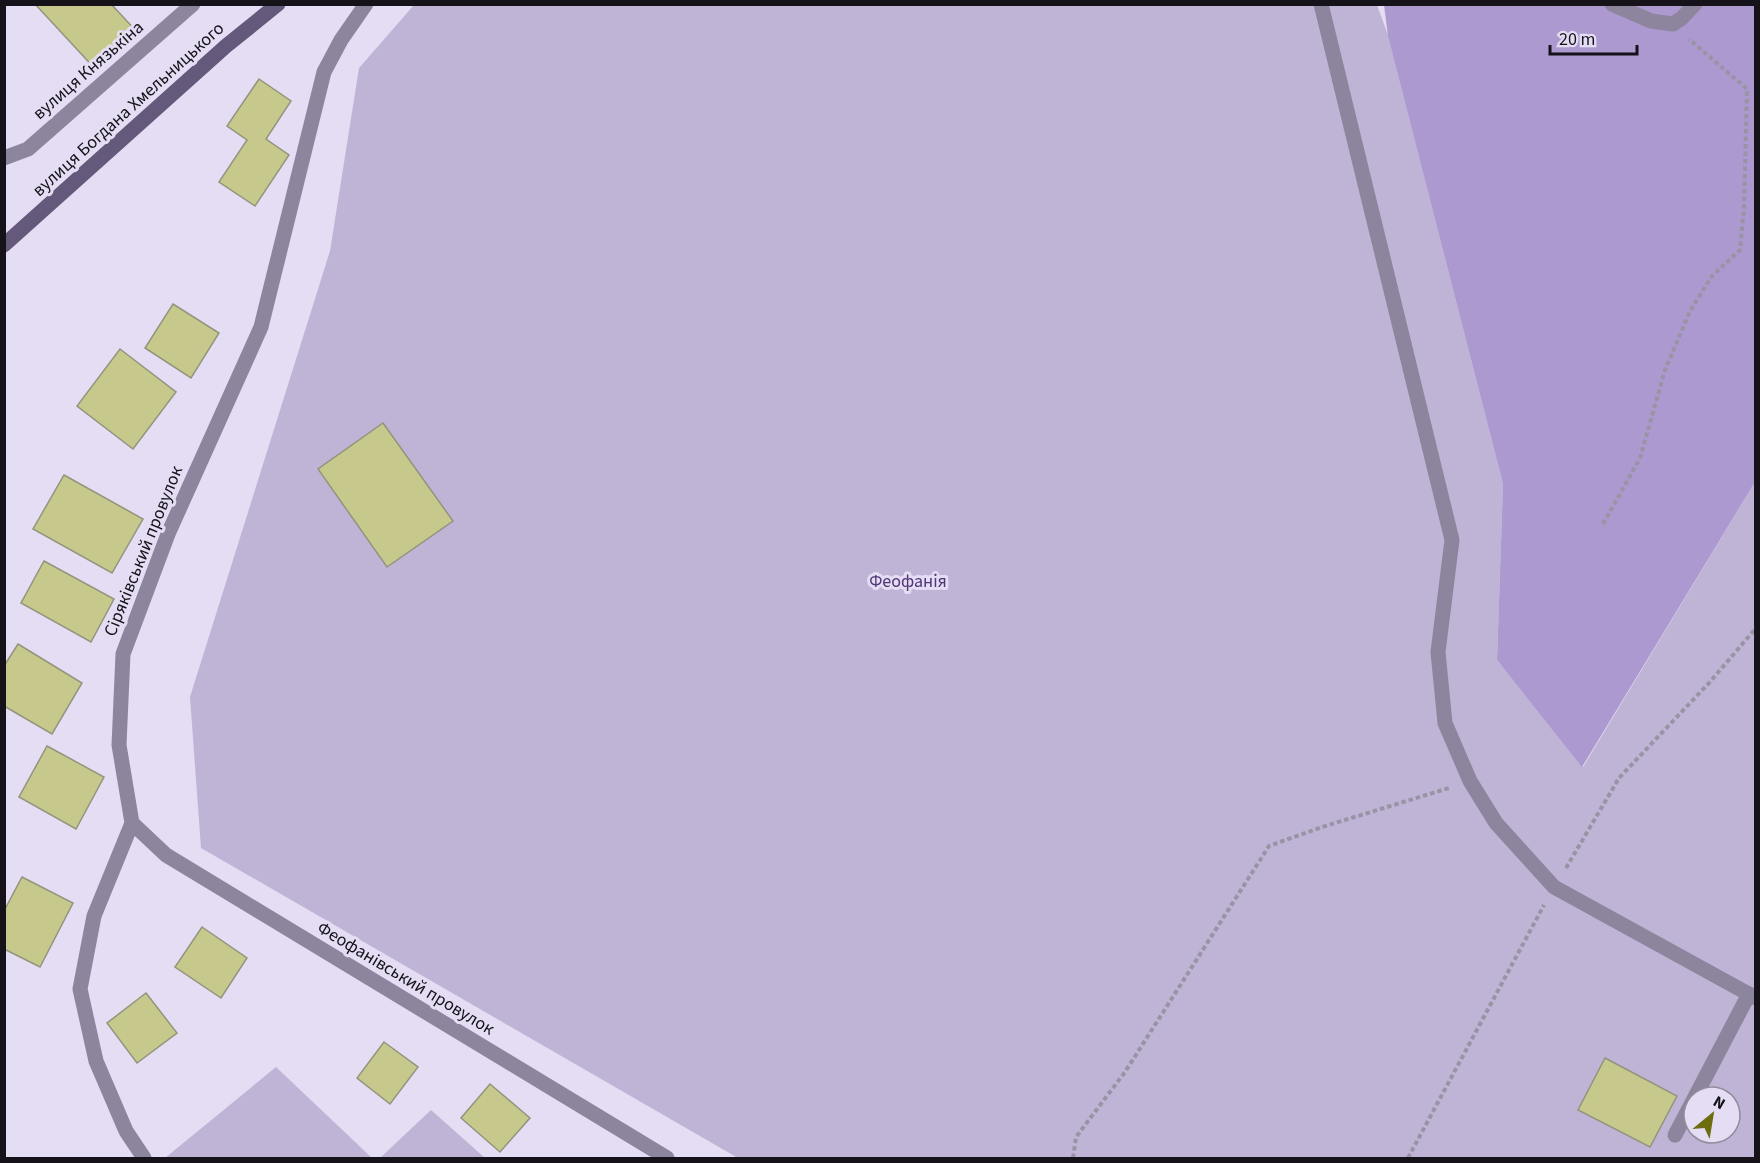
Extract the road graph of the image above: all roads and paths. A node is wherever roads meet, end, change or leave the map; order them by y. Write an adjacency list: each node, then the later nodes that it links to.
1 (193, 4): 8 (street, вулиця Князькіна)
2 (278, 4): 9 (street, вулиця Богдана Хмельницького)
3 (366, 4): 13 (street, Сіряківський провулок)
4 (1321, 4): 12 (street)
5 (1612, 4): 7 (street)
6 (1695, 4): 7 (street)
7 (1673, 24): 10 (path)
8 (4, 158)
9 (4, 245)
10 (1603, 524)
11 (1755, 628): 14 (path)
12 (1470, 781): 14 (street); 21 (path)
13 (132, 823): 19 (street); 20 (street, Феофанівський провулок)
14 (1554, 887): 15 (street); 22 (path)
15 (1752, 996): 16 (street)
16 (1701, 1085)
17 (1682, 1121): 18 (street)
18 (1675, 1135)
19 (144, 1158)
20 (667, 1158)
21 (1073, 1158)
22 (1408, 1158)

